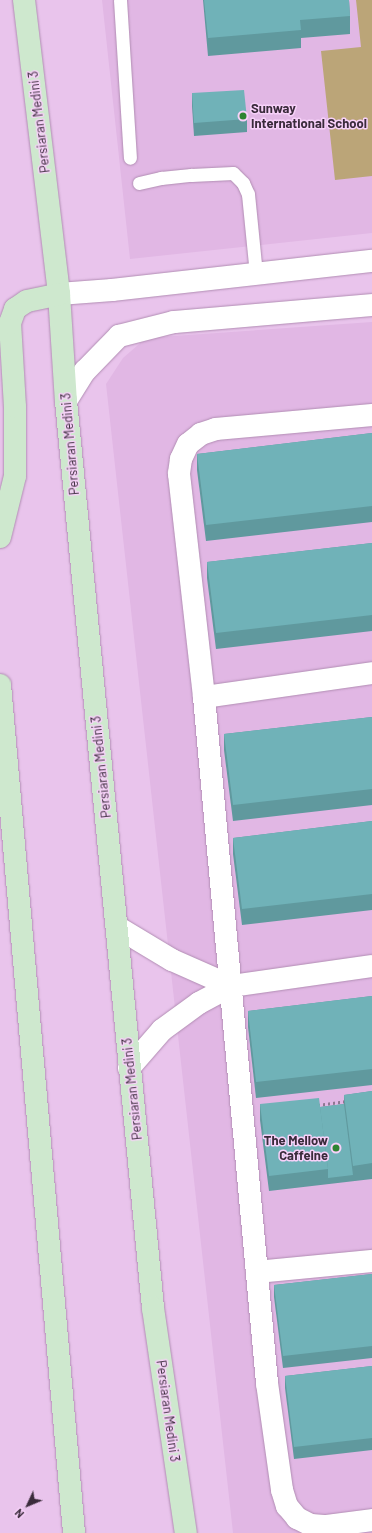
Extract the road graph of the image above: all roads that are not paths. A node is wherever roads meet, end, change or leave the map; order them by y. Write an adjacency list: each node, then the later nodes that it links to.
1 (24, 0): 7 (street, Persiaran Medini 3)
2 (120, 0): 3 (lane)
3 (130, 158)
4 (139, 183): 6 (lane)
5 (372, 261): 6 (street)
6 (256, 274): 7 (street)
7 (60, 294): 9 (street, Persiaran Medini 3); 11 (street)
8 (372, 305): 9 (street)
9 (66, 401): 15 (street, Persiaran Medini 3)
10 (372, 416): 14 (street)
11 (0, 537)
12 (372, 673): 14 (street)
13 (0, 685): 22 (street)
14 (204, 697): 17 (street)
15 (117, 927): 17 (street); 18 (street, Persiaran Medini 3)
16 (372, 966): 17 (street)
17 (231, 986): 18 (street); 20 (street)
18 (129, 1068): 23 (street, Persiaran Medini 3)
19 (372, 1261): 20 (street)
20 (257, 1272): 21 (street)
21 (372, 1520)
22 (74, 1533)
23 (186, 1533)

